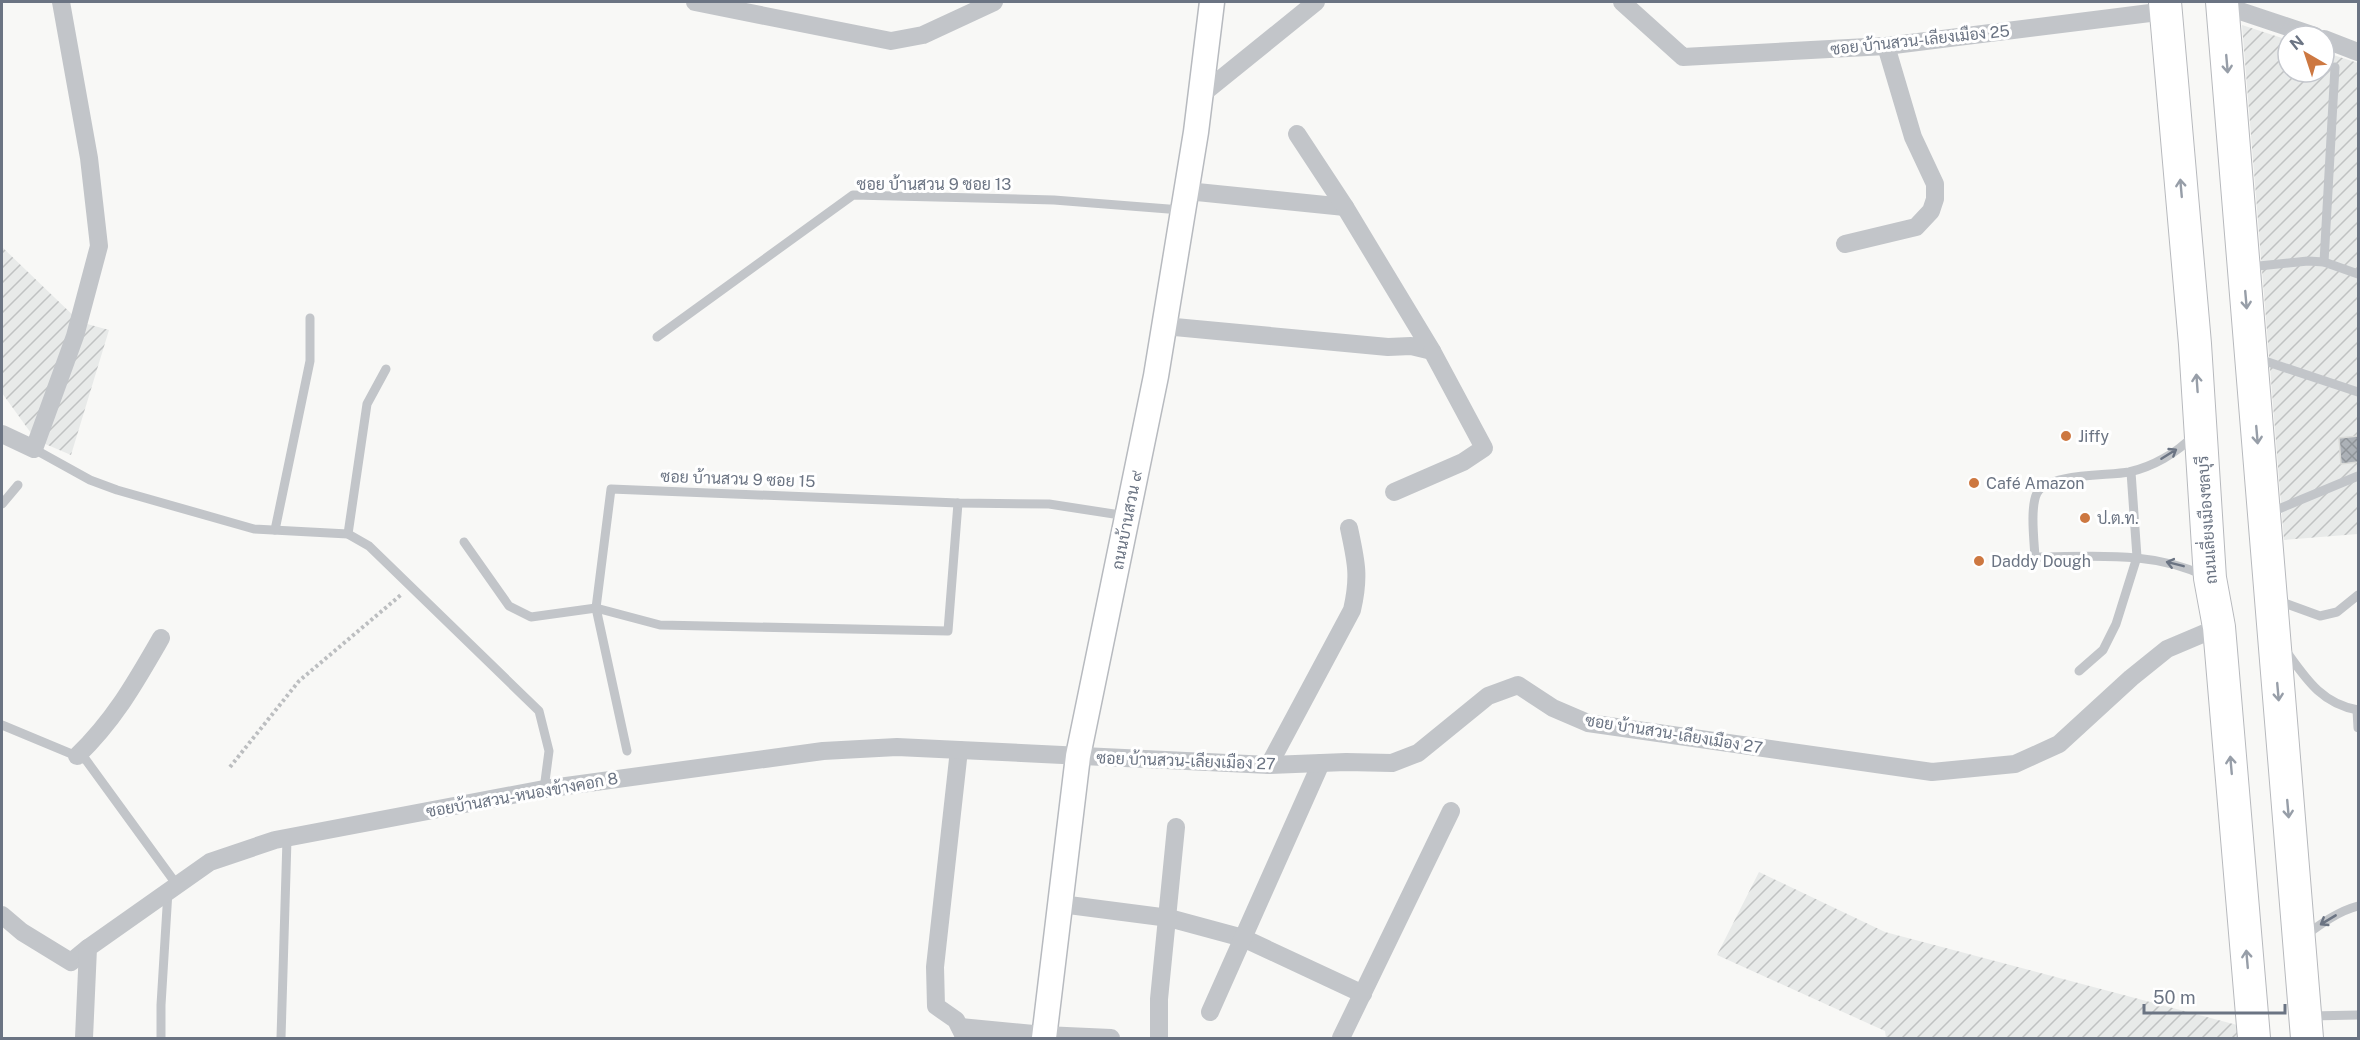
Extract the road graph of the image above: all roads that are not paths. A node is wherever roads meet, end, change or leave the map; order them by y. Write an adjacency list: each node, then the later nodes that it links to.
1 (61, 2): 31 (street)
2 (695, 2): 3 (street)
3 (994, 2)
4 (1212, 2): 14 (street, ถนนบ้านสวน ๙)
5 (1316, 2): 14 (street)
6 (1622, 2): 11 (street, ซอย บ้านสวน-เลียงเมือง 25)
7 (2222, 3): 9 (street); 20 (highway, one-way to 20)
8 (2166, 6): 11 (street, ซอย บ้านสวน-เลียงเมือง 25); 29 (highway, ถนนเลี่ยงเมืองชลบุรี, one-way to 8)
9 (2281, 24)
10 (2336, 44): 12 (street)
11 (1886, 46): 18 (street)
12 (2358, 52)
13 (2334, 84): 19 (lane)
14 (1201, 96): 16 (street, ถนนบ้านสวน ๙)
15 (1298, 134): 17 (street)
16 (1185, 200): 17 (street); 23 (street, ถนนบ้านสวน ๙); 24 (lane, ซอย บ้านสวน 9 ซอย 13)
17 (1346, 207): 25 (street)
18 (1845, 244)
19 (2324, 262): 20 (lane); 21 (lane)
20 (2244, 267): 26 (highway, one-way to 26)
21 (2358, 274)
22 (310, 318): 41 (lane)
23 (1164, 326): 25 (street); 39 (street, ถนนบ้านสวน ๙)
24 (657, 337)
25 (1432, 351): 35 (street)
26 (2251, 356): 28 (lane); 38 (highway, one-way to 38)
27 (387, 369): 42 (lane)
28 (2358, 392)
29 (2200, 428): 32 (lane, one-way to 29); 45 (highway, ถนนเลี่ยงเมืองชลบุรี)
30 (2, 434): 31 (street)
31 (34, 449): 41 (lane)
32 (2131, 472): 44 (lane); 44 (lane)
33 (2358, 476): 38 (lane)
34 (18, 485): 37 (lane)
35 (1394, 492)
36 (958, 503): 39 (lane, ซอย บ้านสวน 9 ซอย 15); 48 (lane, ซอย บ้านสวน 9 ซอย 15); 48 (lane)
37 (2, 504)
38 (2264, 515): 47 (highway)
39 (1129, 516): 59 (street, ถนนบ้านสวน ๙)
40 (1349, 528): 61 (street)
41 (275, 530): 42 (lane)
42 (348, 534): 62 (lane)
43 (464, 542): 48 (lane)
44 (2137, 557): 45 (lane, one-way to 44); 52 (lane)
45 (2210, 578): 49 (highway, ถนนเลี่ยงเมืองชลบุรี)
46 (2358, 595): 47 (lane)
47 (2271, 598): 50 (highway)
48 (596, 608): 57 (lane, ซอย บ้านสวน 9 ซอย 15)
49 (2219, 627): 60 (street, ซอย บ้านสวน-เลียงเมือง 27); 86 (highway, ถนนเลี่ยงเมืองชลบุรี, one-way to 49)
50 (2274, 635): 53 (lane); 72 (highway, one-way to 72)
51 (161, 638): 58 (street)
52 (2079, 671)
53 (2358, 710): 55 (lane)
54 (2, 725): 58 (lane)
55 (2358, 728)
56 (959, 750): 59 (street, ซอยบ้านสวน-หนองข้างคอก 8); 62 (street, ซอยบ้านสวน-หนองข้างคอก 8); 78 (street)
57 (627, 751)
58 (77, 756): 66 (lane)
59 (1078, 756): 61 (street, ซอย บ้านสวน-เลียงเมือง 27); 67 (street, ถนนบ้านสวน ๙)
60 (1321, 763): 61 (street, ซอย บ้านสวน-เลียงเมือง 27); 71 (street)
61 (1269, 765)
62 (544, 789): 65 (street, ซอยบ้านสวน-หนองข้างคอก 8)
63 (1451, 811): 74 (street)
64 (1176, 826): 70 (street)
65 (287, 839): 66 (street, ซอยบ้านสวน-หนองข้างคอก 8); 82 (lane)
66 (172, 888): 73 (street, ซอยบ้านสวน-หนองข้างคอก 8); 81 (lane)
67 (1061, 904): 70 (street); 79 (street, ถนนบ้านสวน ๙)
68 (2358, 906): 72 (lane, one-way to 72)
69 (2, 915): 73 (street, ซอยบ้านสวน-หนองข้างคอก 8)
70 (1169, 918): 71 (street); 84 (street)
71 (1243, 938): 74 (street); 75 (street)
72 (2299, 939): 77 (highway)
73 (88, 948): 80 (street)
74 (1363, 994): 85 (street)
75 (1210, 1012)
76 (2358, 1016): 77 (lane)
77 (2306, 1027)
78 (963, 1033): 79 (street)
79 (1044, 1037): 83 (street)
80 (84, 1038)
81 (161, 1038)
82 (280, 1038)
83 (1111, 1038)
84 (1159, 1038)
85 (1341, 1038)
86 (2254, 1038)

